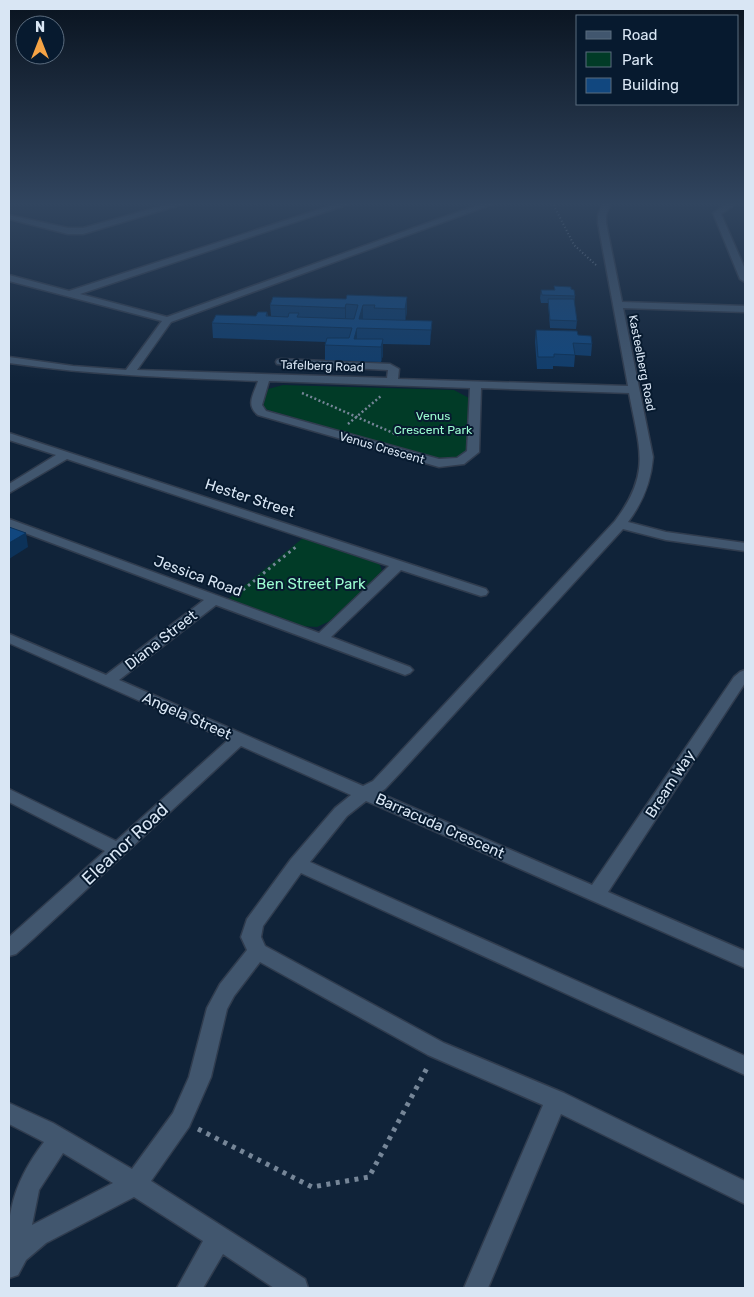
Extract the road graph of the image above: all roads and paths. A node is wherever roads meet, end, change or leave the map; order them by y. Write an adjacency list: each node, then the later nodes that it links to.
1 (166, 263): 9 (street)
2 (327, 263): 12 (street)
3 (592, 263): 6 (path)
4 (610, 263): 10 (street, Kasteelberg Road)
5 (738, 263): 8 (street)
6 (598, 267)
7 (9, 278): 9 (street)
8 (745, 279)
9 (70, 294): 12 (street)
10 (618, 305): 11 (street); 19 (street, Kasteelberg Road)
11 (745, 309)
12 (168, 320): 15 (street)
13 (9, 360): 15 (street, Tafelberg Road)
14 (281, 362): 17 (street)
15 (129, 373): 16 (street, Tafelberg Road)
16 (265, 378): 17 (street, Tafelberg Road); 22 (street, Venus Crescent)
17 (392, 382): 18 (street, Tafelberg Road); 21 (path)
18 (476, 384): 19 (street, Tafelberg Road); 22 (street, Venus Crescent)
19 (635, 390): 28 (street, Kasteelberg Road)
20 (300, 392): 21 (path)
21 (356, 418): 22 (path); 24 (path)
22 (333, 434)
23 (9, 436): 25 (street, Hester Street)
24 (408, 439)
25 (65, 455): 26 (street); 29 (street, Hester Street)
26 (9, 488)
27 (9, 523): 33 (street, Jessica Road)
28 (620, 524): 30 (street); 40 (street, Barracuda Crescent)
29 (310, 535): 31 (street, Hester Street); 33 (path)
30 (745, 547)
31 (398, 564): 32 (street, Hester Street); 35 (street)
32 (481, 592)
33 (220, 601): 35 (street, Jessica Road); 38 (street, Diana Street)
34 (9, 638): 38 (street, Angela Street)
35 (321, 638): 36 (street, Jessica Road)
36 (405, 670)
37 (745, 675): 44 (street, Bream Way)
38 (108, 681): 39 (street, Angela Street)
39 (240, 738): 40 (street, Angela Street); 42 (street, Eleanor Road)
40 (364, 793): 43 (street); 44 (street, Barracuda Crescent)
41 (9, 795): 42 (street)
42 (118, 850): 45 (street, Eleanor Road)
43 (298, 864): 46 (street); 49 (street)
44 (596, 895): 47 (street, Barracuda Crescent)
45 (9, 948)
46 (257, 952): 48 (street); 52 (street)
47 (745, 960)
48 (436, 1049): 50 (street); 52 (path)
49 (745, 1066)
50 (556, 1100): 55 (street); 60 (street)
51 (9, 1113): 53 (street)
52 (181, 1120): 54 (street)
53 (60, 1139): 54 (street); 57 (street)
54 (135, 1184): 56 (street); 57 (street)
55 (745, 1193)
56 (219, 1237): 58 (street); 59 (street)
57 (13, 1259)
58 (189, 1288)
59 (296, 1288)
60 (476, 1288)

